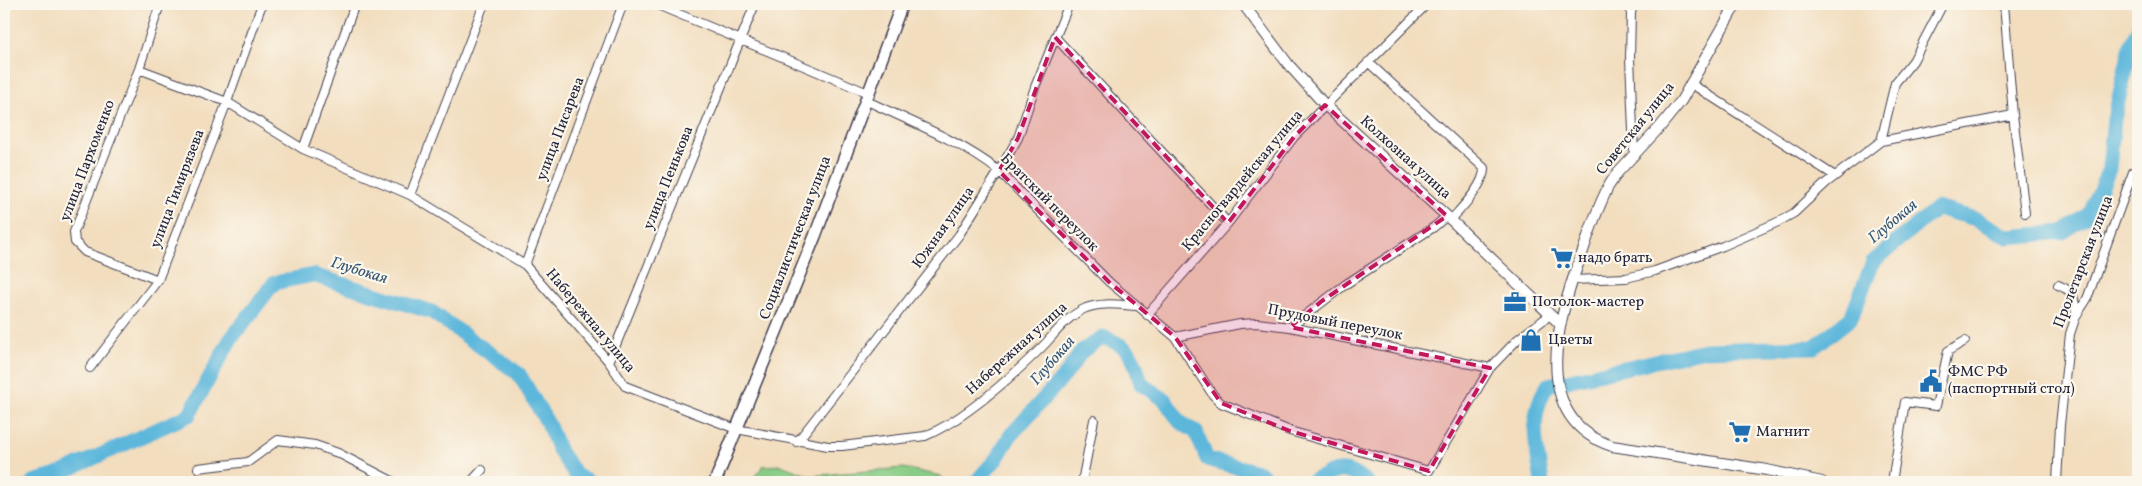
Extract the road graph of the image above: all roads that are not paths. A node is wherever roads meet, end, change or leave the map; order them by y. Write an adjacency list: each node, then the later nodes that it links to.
1 (160, 4): 20 (street, улица Пархоменко)
2 (262, 4): 23 (street, улица Тимирязева)
3 (355, 4): 27 (street)
4 (484, 4): 32 (street)
5 (623, 4): 36 (street, улица Писарева)
6 (655, 4): 18 (street, Братский переулок)
7 (755, 4): 18 (street, улица Пенькова)
8 (902, 4): 22 (main road, Социалистическая улица)
9 (1069, 4): 17 (street, Южная улица)
10 (1244, 4): 24 (street, Колхозная улица)
11 (1427, 4): 19 (street, Красногвардейская улица)
12 (1634, 4): 28 (street)
13 (1722, 4): 16 (street)
14 (1944, 4): 26 (street)
15 (2004, 4): 25 (street)
16 (1734, 7): 21 (street, Советская улица)
17 (1055, 37): 29 (street, Южная улица); 35 (street)
18 (740, 40): 22 (street, Братский переулок); 48 (street, улица Пенькова)
19 (1368, 62): 24 (street, Красногвардейская улица); 34 (street)
20 (139, 69): 23 (street, Набережная улица); 37 (street, улица Пархоменко)
21 (1690, 83): 28 (street, Советская улица); 31 (street)
22 (867, 97): 29 (street, Братский переулок); 52 (main road, Социалистическая улица)
23 (226, 102): 27 (street, Набережная улица); 37 (street, улица Тимирязева)
24 (1325, 105): 34 (street, Колхозная улица); 35 (street, Красногвардейская улица)
25 (2013, 115): 26 (street); 33 (street)
26 (1882, 141): 31 (street)
27 (304, 149): 32 (street, Набережная улица)
28 (1634, 154): 38 (street, Советская улица)
29 (999, 170): 40 (street, Братский переулок); 53 (street, Южная улица)
30 (2136, 172): 43 (street, Пролетарская улица)
31 (1835, 176): 38 (street)
32 (410, 195): 36 (street, Набережная улица)
33 (2025, 213)
34 (1449, 218): 42 (street, Колхозная улица); 45 (street)
35 (1228, 223): 41 (street, Красногвардейская улица)
36 (524, 265): 48 (street, Набережная улица)
37 (158, 280): 49 (street, улица Тимирязева)
38 (1572, 280): 44 (street, Советская улица)
39 (2058, 285): 43 (street)
40 (1136, 306): 41 (street, Братский переулок); 53 (street, Набережная улица)
41 (1147, 315): 46 (street)
42 (1550, 315): 44 (street, Колхозная улица); 50 (street)
43 (2076, 316): 62 (street, Пролетарская улица)
44 (1560, 324): 60 (street, Советская улица)
45 (1290, 327): 46 (street, Прудовый переулок); 50 (street, Прудовый переулок)
46 (1175, 337): 50 (street)
47 (1965, 341): 61 (street)
48 (609, 362): 52 (street, Набережная улица)
49 (90, 368)
50 (1490, 368)
51 (1094, 420): 59 (street)
52 (736, 429): 53 (street, Набережная улица); 58 (main road, Социалистическая улица)
53 (796, 442)
54 (198, 468): 56 (street)
55 (482, 470): 57 (street)
56 (394, 482)
57 (471, 482)
58 (715, 482)
59 (1082, 482)
60 (1822, 482)
61 (1892, 482)
62 (2057, 482)

